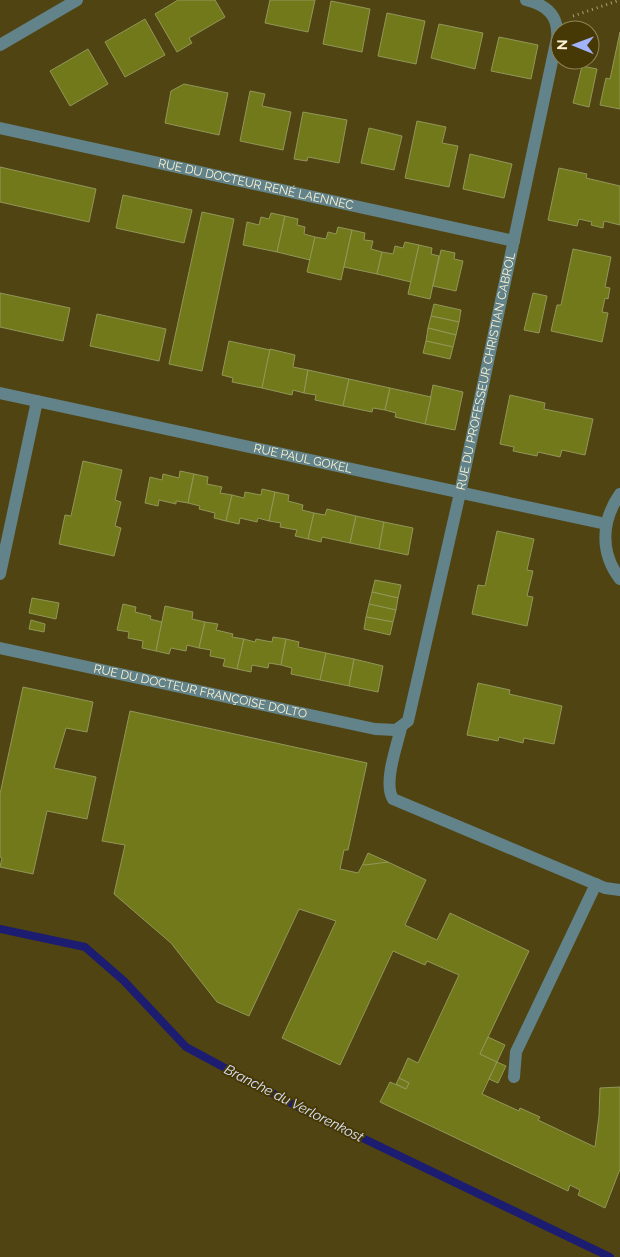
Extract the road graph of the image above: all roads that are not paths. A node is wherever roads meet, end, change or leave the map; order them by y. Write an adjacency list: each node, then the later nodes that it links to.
1 (77, 0): 3 (street)
2 (526, 0): 5 (street, RUE DU PROFESSEUR CHRISTIAN CABROL)
3 (0, 45)
4 (0, 128): 5 (street, RUE DU DOCTEUR RENÉ LAENNEC)
5 (514, 241): 8 (street, RUE DU PROFESSEUR CHRISTIAN CABROL)
6 (0, 393): 7 (street, RUE PAUL GOKEL)
7 (38, 401): 8 (street, RUE PAUL GOKEL); 11 (street)
8 (460, 493): 10 (street, RUE PAUL GOKEL); 14 (street, RUE DU PROFESSEUR CHRISTIAN CABROL)
9 (620, 494): 10 (street)
10 (606, 524): 12 (street)
11 (0, 574)
12 (620, 579)
13 (0, 648): 14 (street, RUE DU DOCTEUR FRANÇOISE DOLTO)
14 (401, 728): 15 (street, RUE DU PROFESSEUR CHRISTIAN CABROL)
15 (596, 884): 16 (street); 17 (street)
16 (620, 890)
17 (514, 1077)

